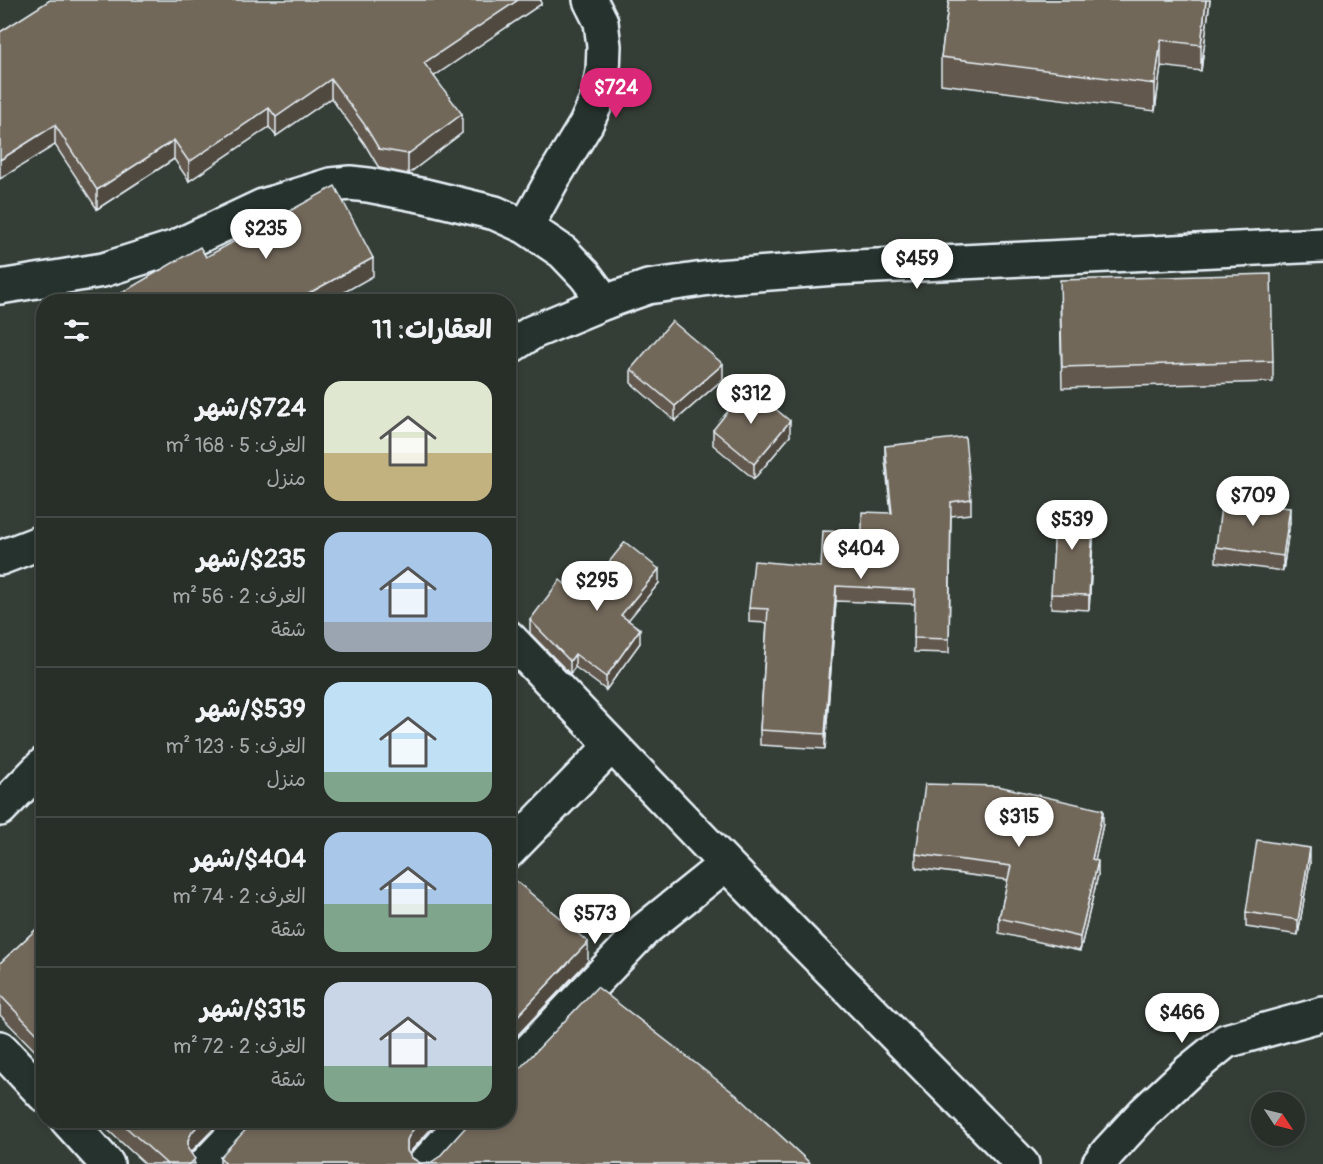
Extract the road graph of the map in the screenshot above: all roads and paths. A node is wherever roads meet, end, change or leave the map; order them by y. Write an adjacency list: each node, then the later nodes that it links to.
1 (590, 0): 2 (street)
2 (526, 227): 4 (street); 5 (street)
3 (1323, 245): 5 (street)
4 (0, 288)
5 (605, 302): 6 (street)
6 (516, 343)
7 (36, 544): 8 (street)
8 (0, 558)
9 (516, 645): 10 (street)
10 (612, 745): 13 (street); 14 (street)
11 (36, 772): 12 (street)
12 (0, 809)
13 (516, 844)
14 (726, 864): 17 (street); 25 (street)
15 (1323, 1014): 26 (street)
16 (0, 1048): 18 (street)
17 (516, 1065)
18 (36, 1086)
19 (74, 1128): 22 (street)
20 (241, 1128): 23 (street)
21 (458, 1128): 24 (street)
22 (107, 1164)
23 (206, 1164)
24 (425, 1164)
25 (1022, 1164)
26 (1099, 1164)

